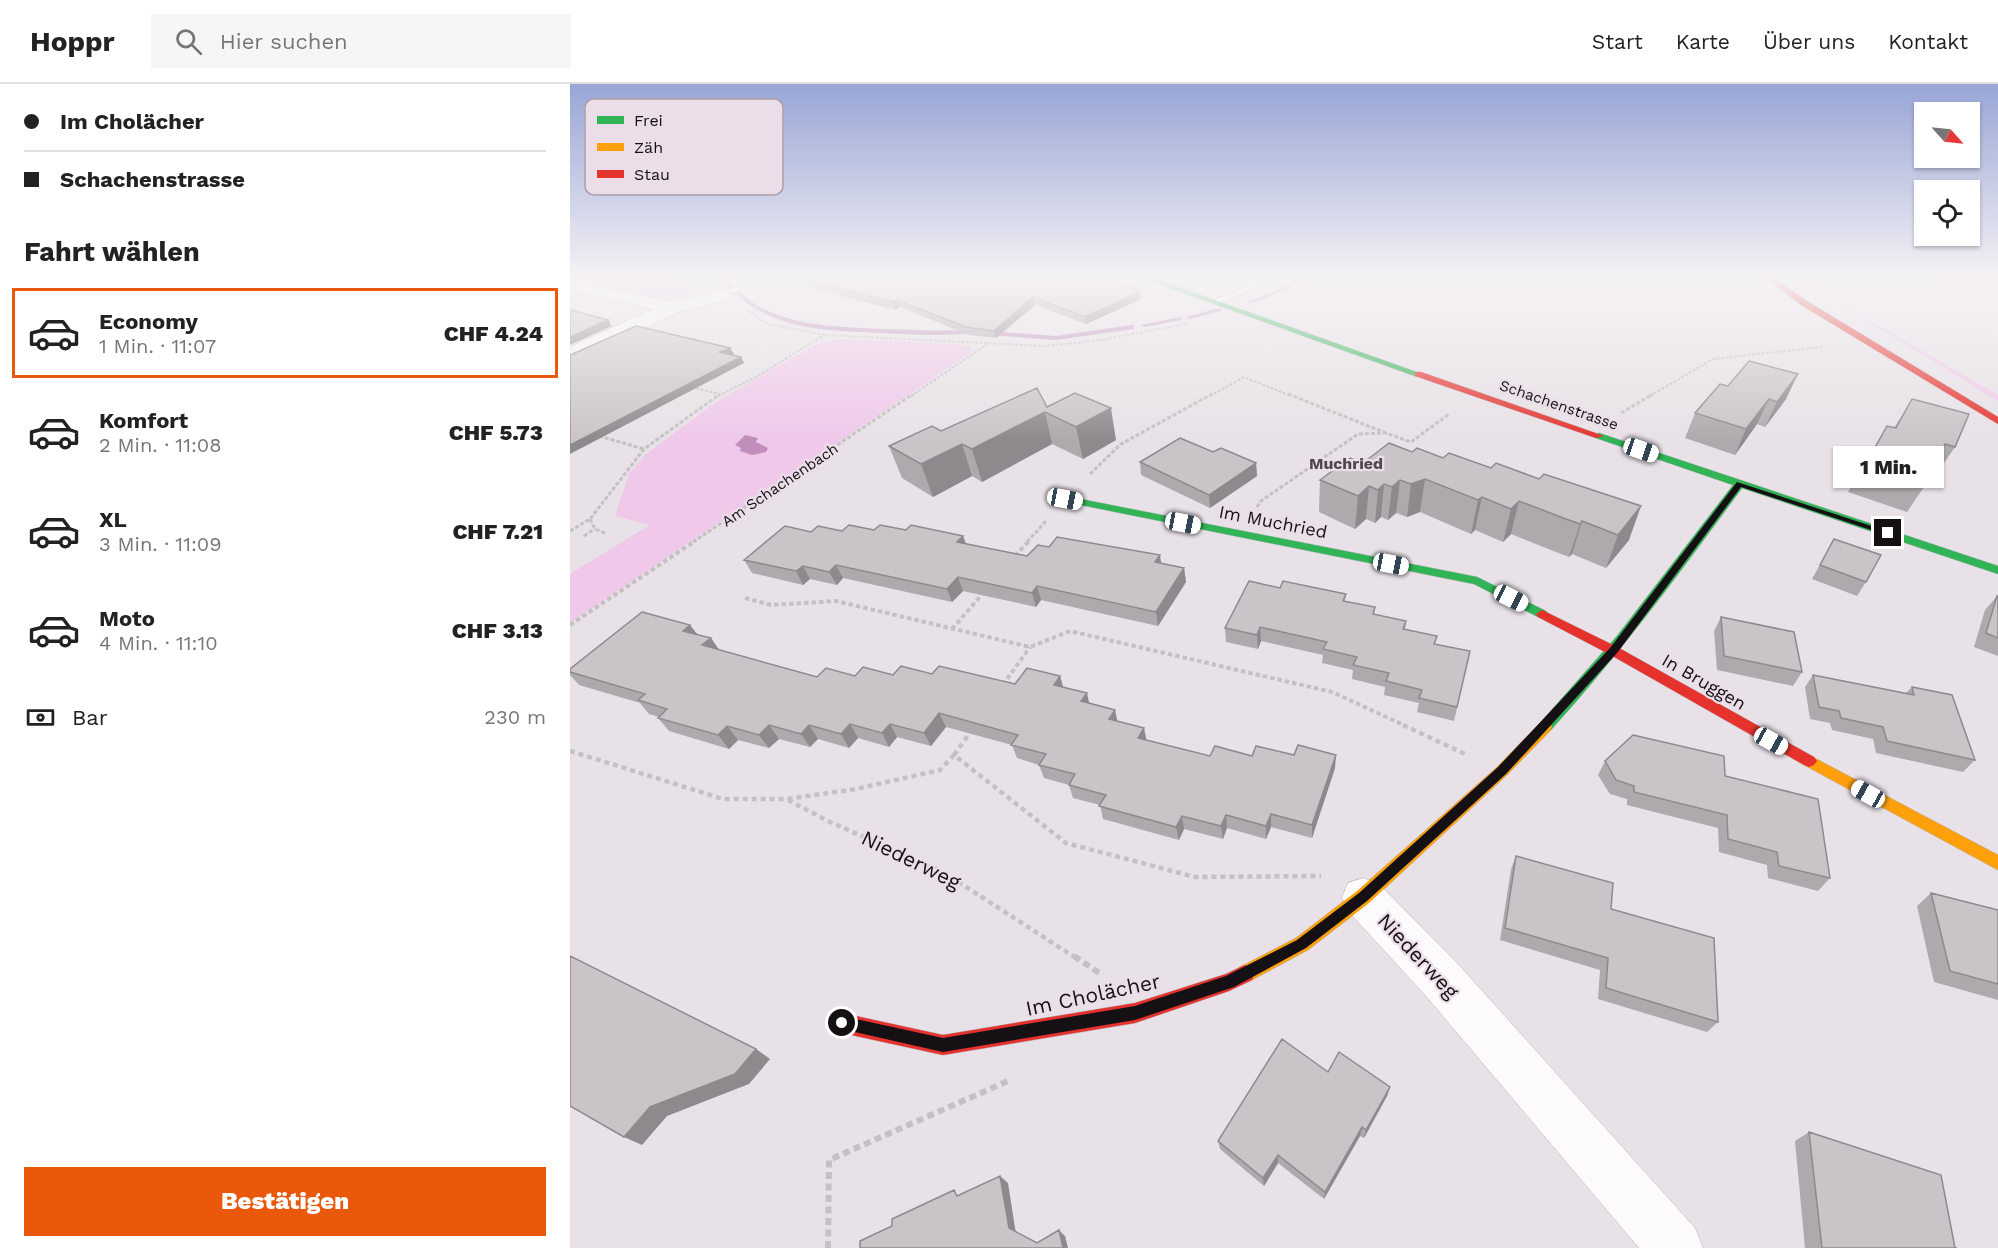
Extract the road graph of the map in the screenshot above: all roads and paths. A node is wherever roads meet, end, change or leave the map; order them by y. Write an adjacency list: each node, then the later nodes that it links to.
1 (619, 332): 9 (street)
2 (811, 332): 6 (path)
3 (1139, 332): 7 (path)
4 (1300, 332): 12 (street, Schachenstrasse)
5 (1852, 332): 14 (street)
6 (825, 335): 7 (path); 11 (path)
7 (990, 343): 30 (path, Am Schachenbach)
8 (1826, 344): 13 (path)
9 (570, 355)
10 (688, 386): 11 (path)
11 (720, 394): 17 (path)
12 (1477, 395): 16 (path, Im Muchried); 18 (street, Schachenstrasse)
13 (1613, 418)
14 (1998, 421)
15 (591, 433): 17 (path)
16 (1386, 433): 19 (path, Im Muchried); 20 (path, Im Muchried)
17 (644, 449): 21 (path)
18 (1739, 484): 27 (street, Schachenstrasse); 33 (street, Niederweg)
19 (1065, 499): 26 (path); 33 (street, Im Muchried)
20 (1256, 510)
21 (590, 519): 22 (path); 23 (path)
22 (595, 529): 24 (path); 25 (path)
23 (570, 531)
24 (605, 533)
25 (584, 536)
26 (1011, 562)
27 (1998, 570)
28 (988, 587): 31 (path)
29 (746, 598): 31 (path)
30 (570, 625)
31 (952, 629): 32 (path)
32 (1030, 647): 34 (path); 37 (path)
33 (1614, 651): 40 (street, In Bruggen); 41 (street, Niederweg)
34 (999, 692)
35 (973, 728): 38 (path, Niederweg)
36 (570, 751): 39 (path, Niederweg)
37 (1466, 754)
38 (954, 755): 39 (path, Niederweg); 41 (path)
39 (787, 799): 42 (path, Niederweg)
40 (1998, 863)
41 (1344, 888): 43 (street, Im Cholächer); 46 (street, Niederweg)
42 (1112, 981)
43 (842, 1023)
44 (1011, 1080): 45 (path)
45 (828, 1248)
46 (1675, 1248)

